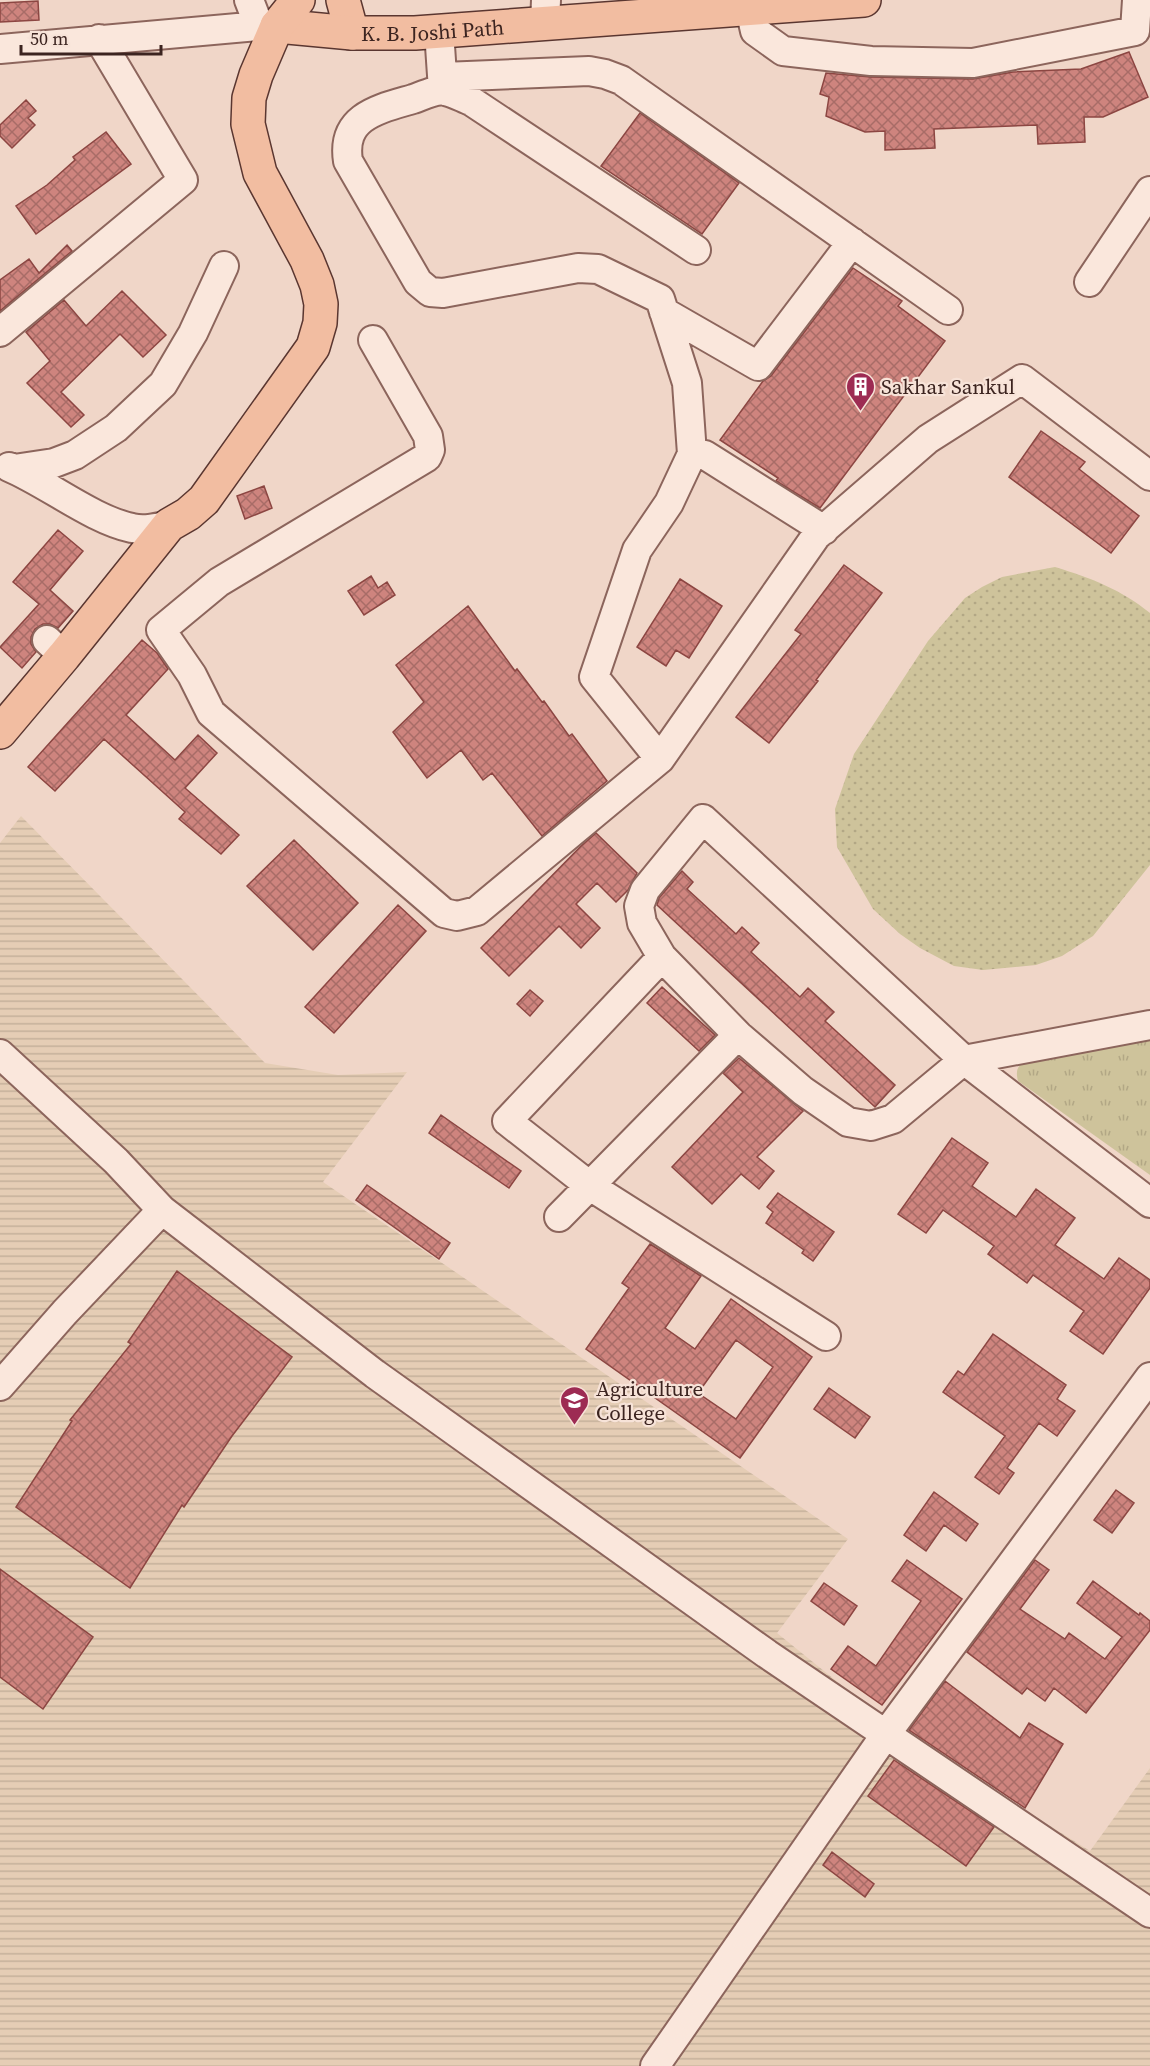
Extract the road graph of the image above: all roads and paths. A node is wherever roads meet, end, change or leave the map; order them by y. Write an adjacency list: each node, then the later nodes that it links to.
1 (298, 0): 7 (main road)
2 (343, 0): 9 (main road)
3 (864, 0): 5 (main road, K. B. Joshi Path)
4 (1137, 0): 5 (street)
5 (750, 9): 6 (main road, K. B. Joshi Path)
6 (546, 12): 8 (main road, K. B. Joshi Path)
7 (262, 17): 9 (main road, K. B. Joshi Path); 10 (street, K. B. Joshi Path); 25 (main road)
8 (439, 31): 9 (main road, K. B. Joshi Path); 12 (street)
9 (352, 33)
10 (99, 39): 11 (street, K. B. Joshi Path); 20 (street)
11 (6, 48)
12 (443, 84): 14 (street); 15 (street); 19 (street)
13 (1150, 191): 17 (street)
14 (852, 242): 18 (street); 19 (street)
15 (696, 250)
16 (224, 266): 23 (street)
17 (1089, 282)
18 (948, 310)
19 (664, 312): 22 (street)
20 (0, 332)
21 (373, 340): 28 (street)
22 (692, 454): 26 (street); 28 (street)
23 (7, 466): 25 (street)
24 (1150, 476): 26 (street)
25 (169, 525): 27 (main road)
26 (824, 530): 28 (street)
27 (0, 732)
28 (660, 759)
29 (662, 957): 31 (street); 33 (street); 34 (street)
30 (1150, 1025): 33 (street)
31 (738, 1035): 33 (street); 34 (street)
32 (0, 1054): 36 (street)
33 (964, 1060): 35 (street)
34 (590, 1186): 37 (street); 38 (street)
35 (1150, 1203)
36 (162, 1210): 40 (street); 41 (street)
37 (559, 1217)
38 (826, 1336)
39 (1150, 1377): 41 (street)
40 (0, 1386)
41 (886, 1734): 42 (street); 43 (street)
42 (1150, 1913)
43 (655, 2066)

